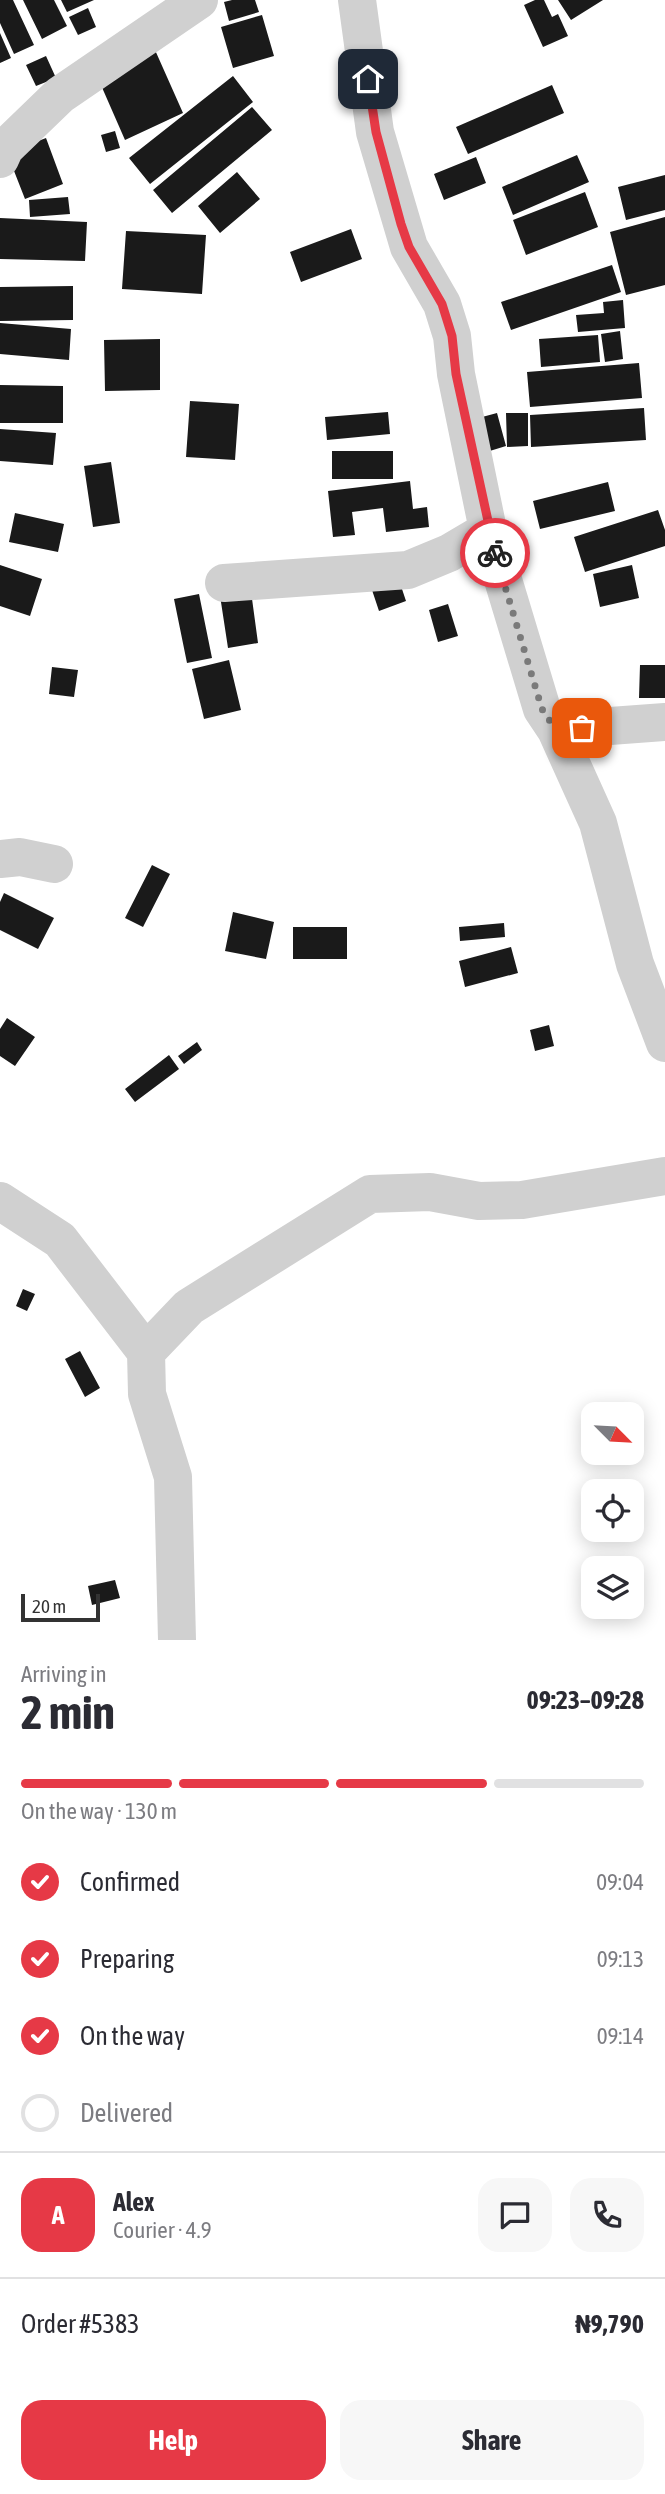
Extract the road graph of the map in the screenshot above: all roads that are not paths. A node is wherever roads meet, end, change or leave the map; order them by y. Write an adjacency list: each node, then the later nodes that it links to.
1 (199, 0): 3 (street)
2 (357, 0): 4 (street)
3 (0, 159)
4 (488, 530): 5 (street); 7 (street)
5 (224, 583)
6 (665, 722): 7 (street)
7 (556, 730): 10 (street)
8 (0, 859): 9 (street)
9 (54, 864)
10 (665, 1043)
11 (665, 1176): 13 (street)
12 (0, 1201): 13 (street)
13 (146, 1352): 14 (street)
14 (177, 1640)

